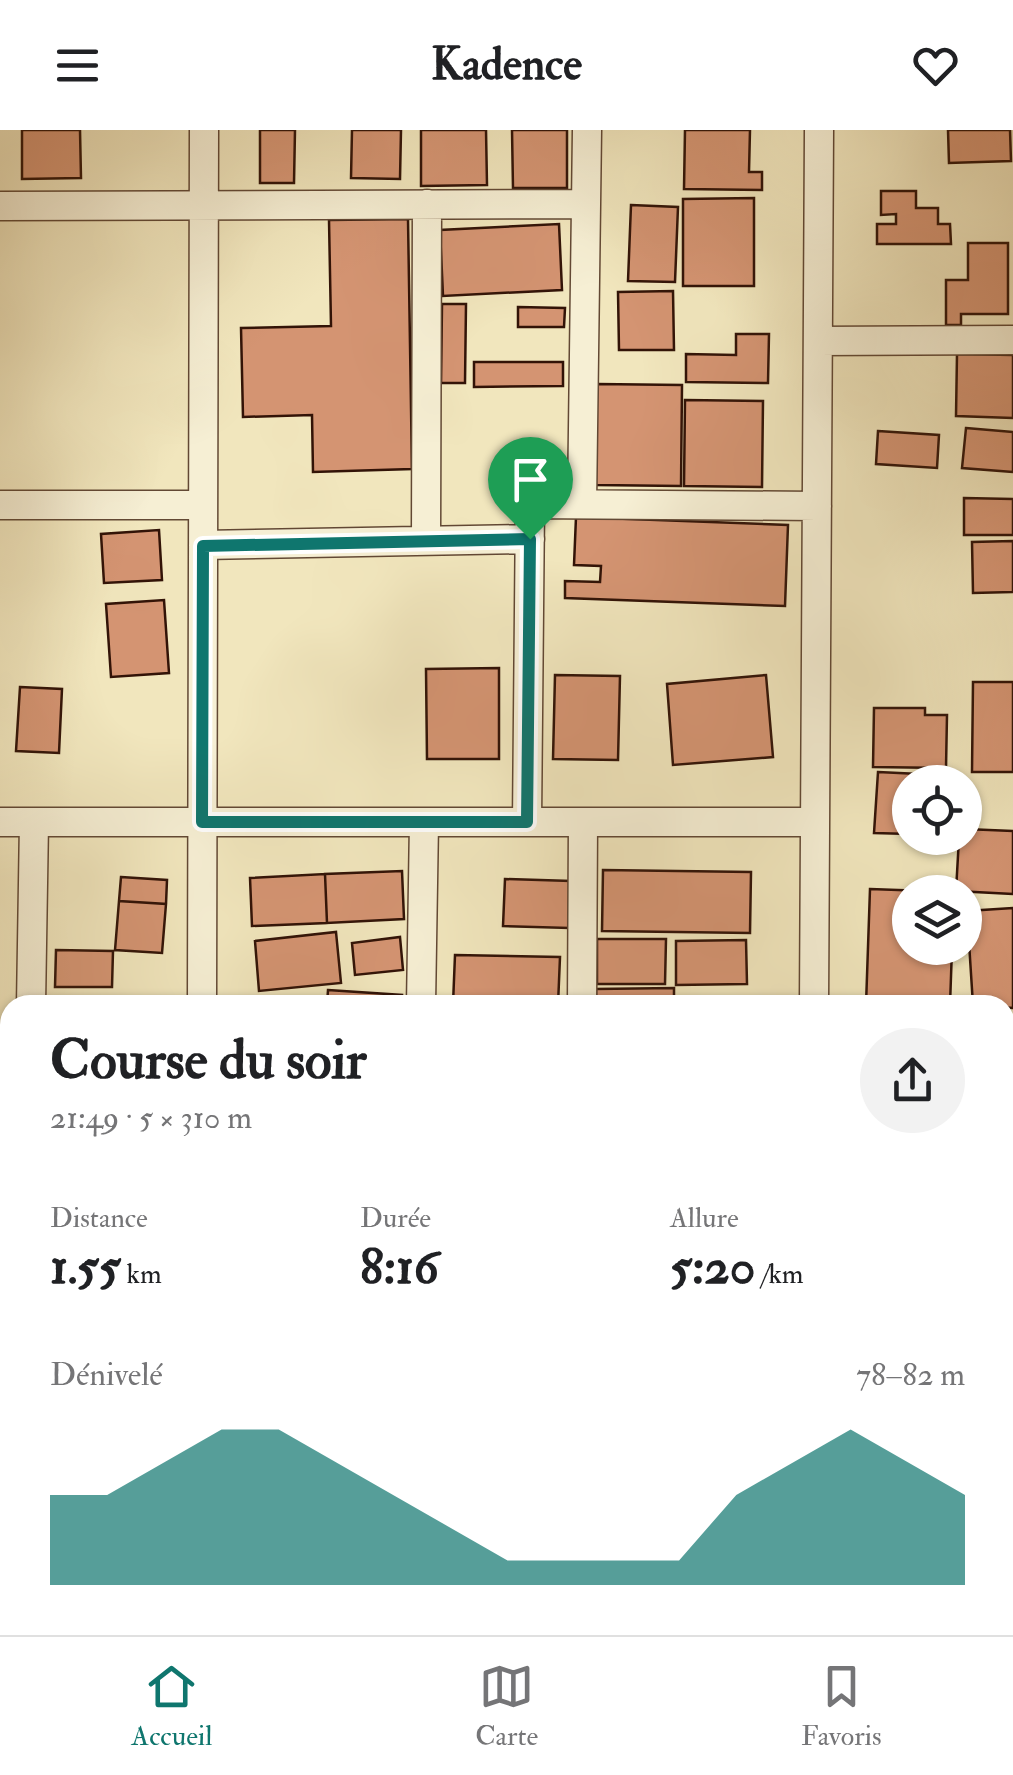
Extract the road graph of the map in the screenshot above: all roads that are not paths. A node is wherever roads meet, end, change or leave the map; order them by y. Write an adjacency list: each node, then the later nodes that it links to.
1 (204, 130): 7 (street)
2 (586, 130): 5 (street)
3 (819, 130): 9 (street)
4 (427, 204): 5 (street); 7 (street); 15 (street)
5 (586, 204): 10 (street)
6 (0, 206): 7 (street)
7 (204, 206): 12 (street)
8 (1013, 340): 9 (street)
9 (818, 341): 13 (street)
10 (582, 504): 13 (street); 14 (street)
11 (0, 505): 12 (street)
12 (203, 505): 16 (street)
13 (817, 506): 23 (street)
14 (530, 539): 15 (street); 21 (street)
15 (426, 541): 16 (street)
16 (203, 546): 19 (street)
17 (0, 822): 18 (street)
18 (34, 822): 19 (street); 24 (street)
19 (202, 822): 20 (street); 25 (street)
20 (424, 822): 21 (street); 26 (street)
21 (527, 822): 22 (street)
22 (583, 822): 23 (street); 27 (street)
23 (815, 822): 28 (street)
24 (31, 995)
25 (202, 995)
26 (421, 995)
27 (582, 995)
28 (814, 995)

